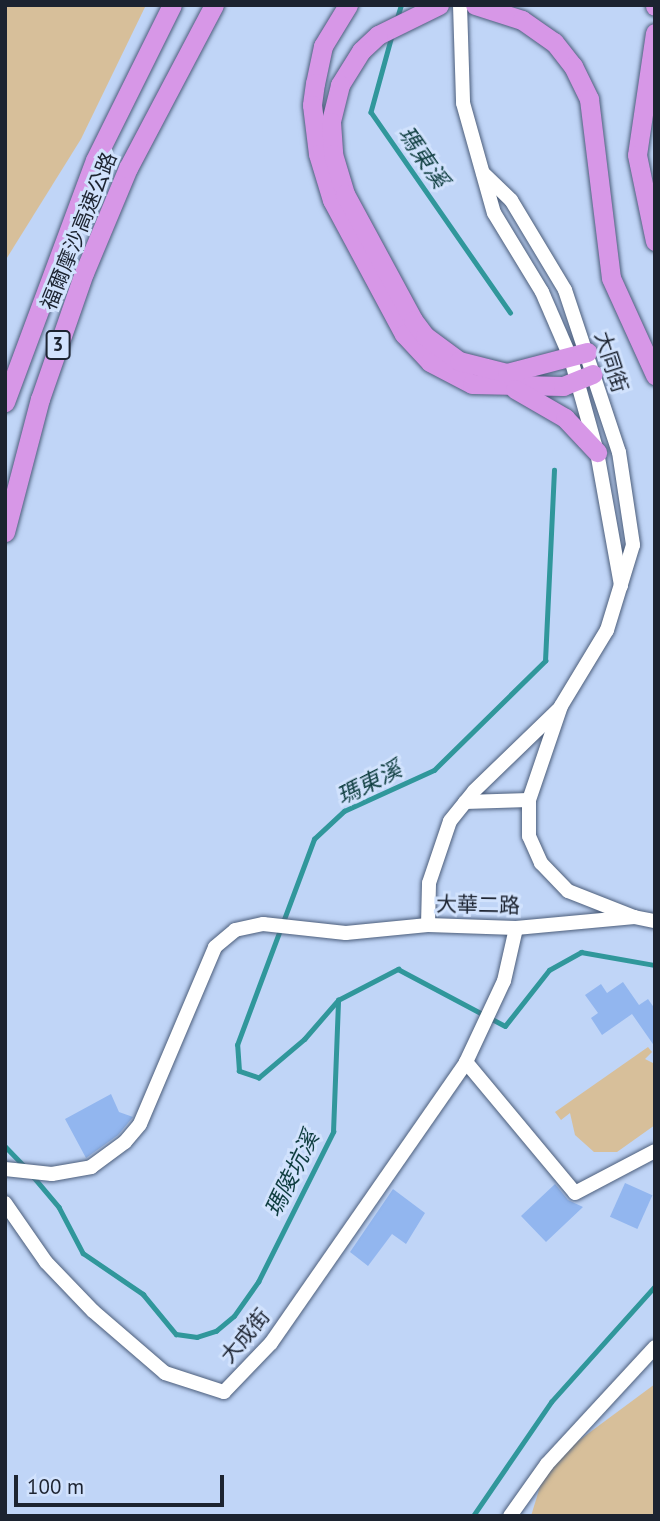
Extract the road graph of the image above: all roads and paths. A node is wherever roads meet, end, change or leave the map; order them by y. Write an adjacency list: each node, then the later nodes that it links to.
1 (172, 5): 14 (highway, 福爾摩沙高速公路 / 3)
2 (214, 5): 16 (highway, 福爾摩沙高速公路 / 3)
3 (348, 5): 13 (highway)
4 (439, 5): 10 (highway)
5 (460, 5): 8 (street, 大同街)
6 (475, 5): 11 (highway)
7 (655, 33): 9 (highway)
8 (483, 173): 10 (street, 大同街); 10 (street, 大同街)
9 (655, 241)
10 (579, 356): 12 (street, 大同街)
11 (655, 375)
12 (585, 377): 13 (highway); 15 (street, 大同街); 17 (street, 大同街)
13 (508, 386): 15 (highway)
14 (5, 402)
15 (597, 452): 17 (street, 大同街)
16 (6, 530)
17 (621, 587): 18 (street, 大同街)
18 (561, 706): 19 (street); 20 (street)
19 (529, 800): 20 (street); 21 (street)
20 (465, 802): 23 (street)
21 (634, 917): 22 (street, 大華二路); 24 (street, 大華二路)
22 (655, 921)
23 (428, 925): 24 (street, 大華二路); 27 (street, 大華二路)
24 (516, 928): 25 (street, 大成街)
25 (466, 1062): 26 (street); 28 (street, 大成街)
26 (655, 1151)
27 (10, 1170)
28 (5, 1203)
29 (655, 1347): 30 (street)
30 (510, 1516)

